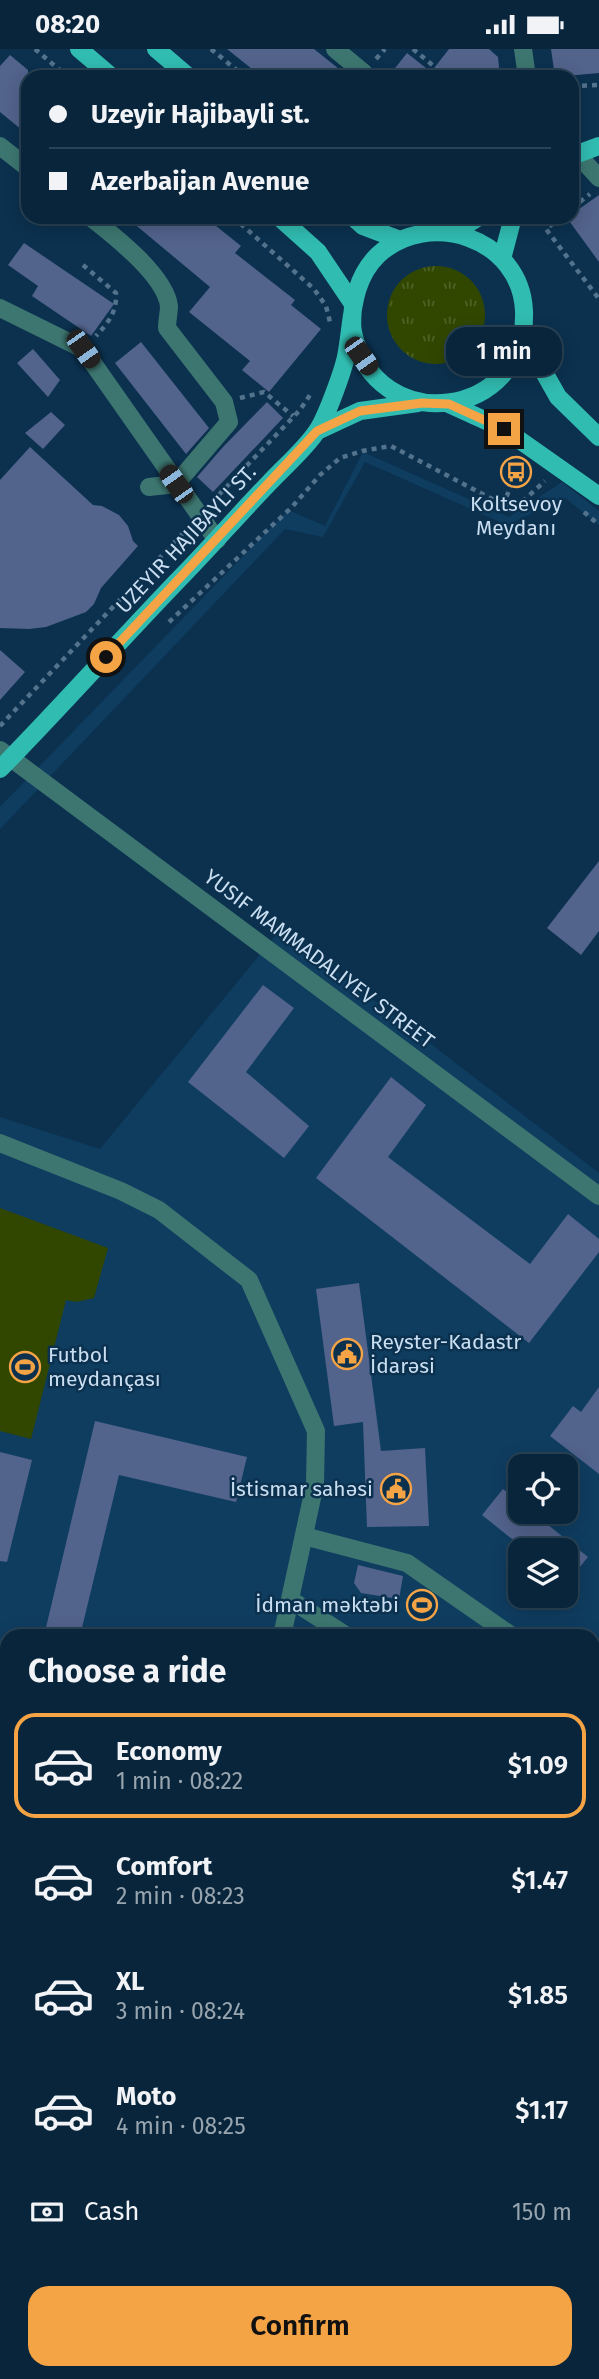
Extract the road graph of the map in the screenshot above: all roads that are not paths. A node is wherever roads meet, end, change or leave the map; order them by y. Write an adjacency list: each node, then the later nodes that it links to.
1 (79, 49): 5 (main road)
2 (156, 49): 6 (main road)
3 (335, 49): 7 (street)
4 (523, 49): 8 (street)
5 (104, 70)
6 (181, 70)
7 (361, 70)
8 (526, 70)
9 (0, 146): 13 (street)
10 (599, 146): 11 (main road)
11 (579, 154)
12 (579, 160): 14 (street)
13 (21, 162)
14 (598, 183)
15 (99, 224): 30 (street)
16 (287, 224): 23 (main road)
17 (361, 224): 21 (main road)
18 (468, 224): 20 (main road)
19 (511, 224): 22 (main road)
20 (454, 232): 21 (main road); 22 (main road)
21 (400, 240): 23 (main road)
22 (502, 259): 25 (main road)
23 (353, 304): 26 (main road); 28 (main road)
24 (0, 308): 30 (street)
25 (523, 335): 27 (main road); 29 (main road)
26 (422, 403): 27 (main road); 28 (main road)
27 (449, 404): 32 (main road)
28 (317, 431): 33 (main road, UZEYIR HAJIBAYLI ST.)
29 (599, 436)
30 (176, 484): 31 (street); 33 (street)
31 (149, 487)
32 (599, 496)
33 (217, 540): 34 (main road, UZEYIR HAJIBAYLI ST.)
34 (4, 759): 36 (street, YUSIF MAMMADALIYEV STREET)
35 (0, 1143): 37 (street)
36 (599, 1196)
37 (304, 1536): 38 (street); 41 (street)
38 (291, 1599): 39 (street); 40 (street)
39 (284, 1629)
40 (336, 1629)
41 (502, 1629)

